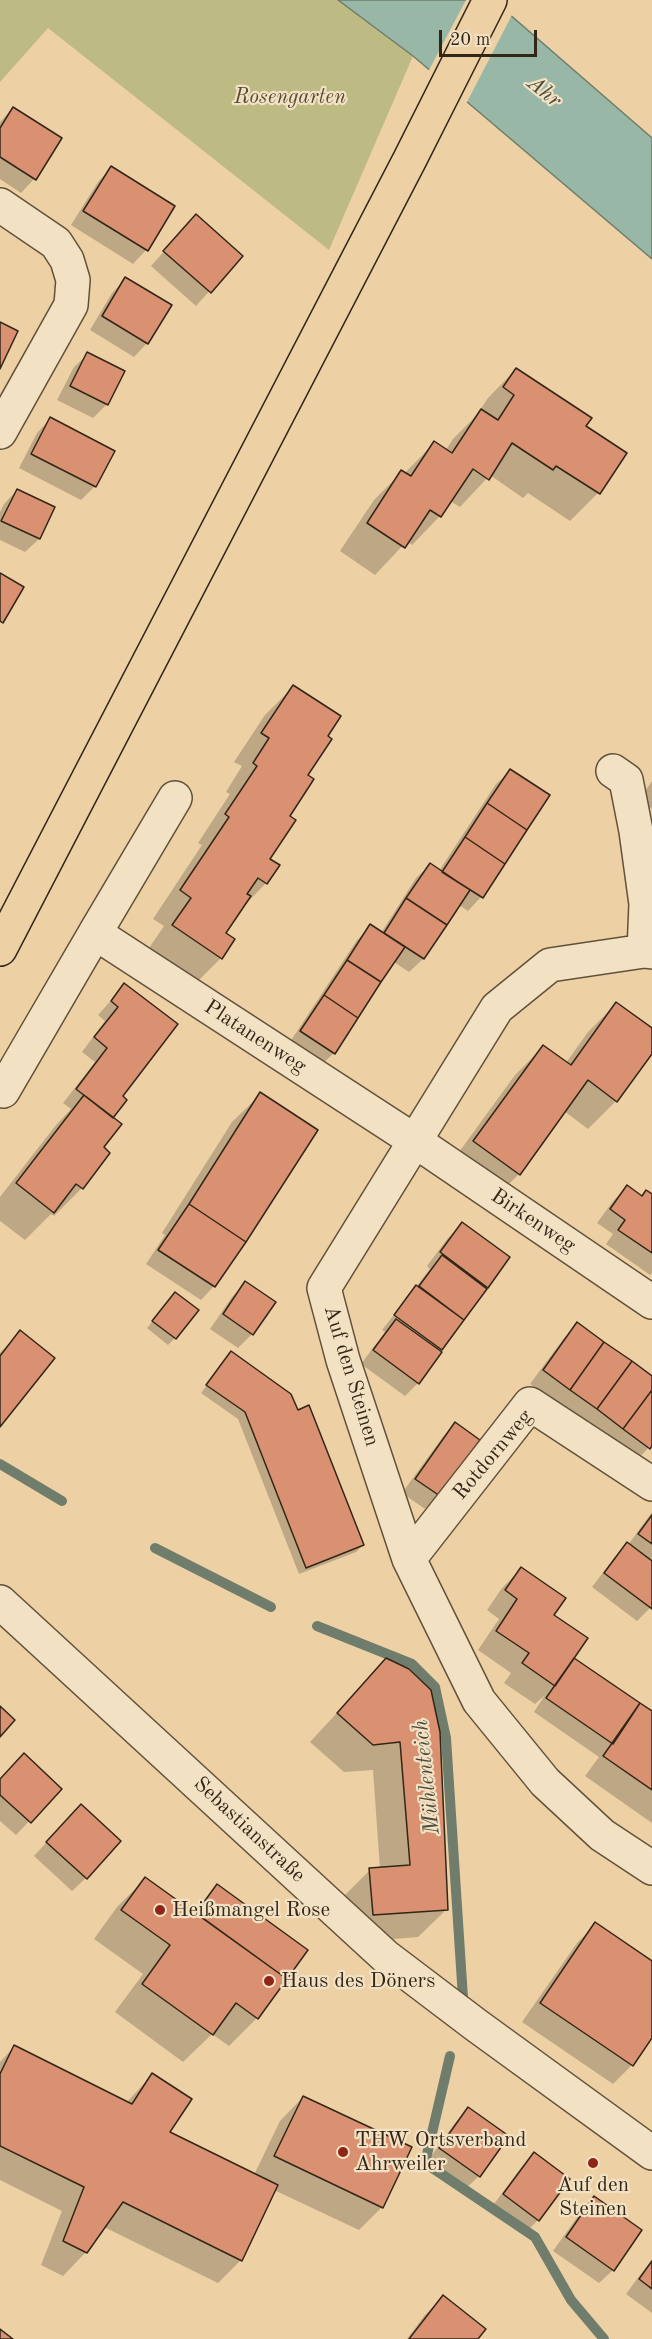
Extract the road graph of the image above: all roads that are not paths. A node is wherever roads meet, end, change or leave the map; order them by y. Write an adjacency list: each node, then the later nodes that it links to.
1 (490, 0): 7 (main road)
2 (0, 205): 3 (street)
3 (0, 432)
4 (613, 771): 8 (street)
5 (175, 798): 6 (street)
6 (95, 933): 9 (street); 10 (street, Platanenweg)
7 (0, 949)
8 (648, 951): 10 (street, Auf den Steinen)
9 (3, 1090)
10 (415, 1141): 11 (street, Birkenweg); 13 (street, Auf den Steinen)
11 (652, 1302)
12 (652, 1484): 13 (street, Rotdornweg)
13 (409, 1559): 15 (street, Auf den Steinen)
14 (0, 1602): 16 (street, Sebastianstraße)
15 (652, 1868)
16 (652, 2153)

